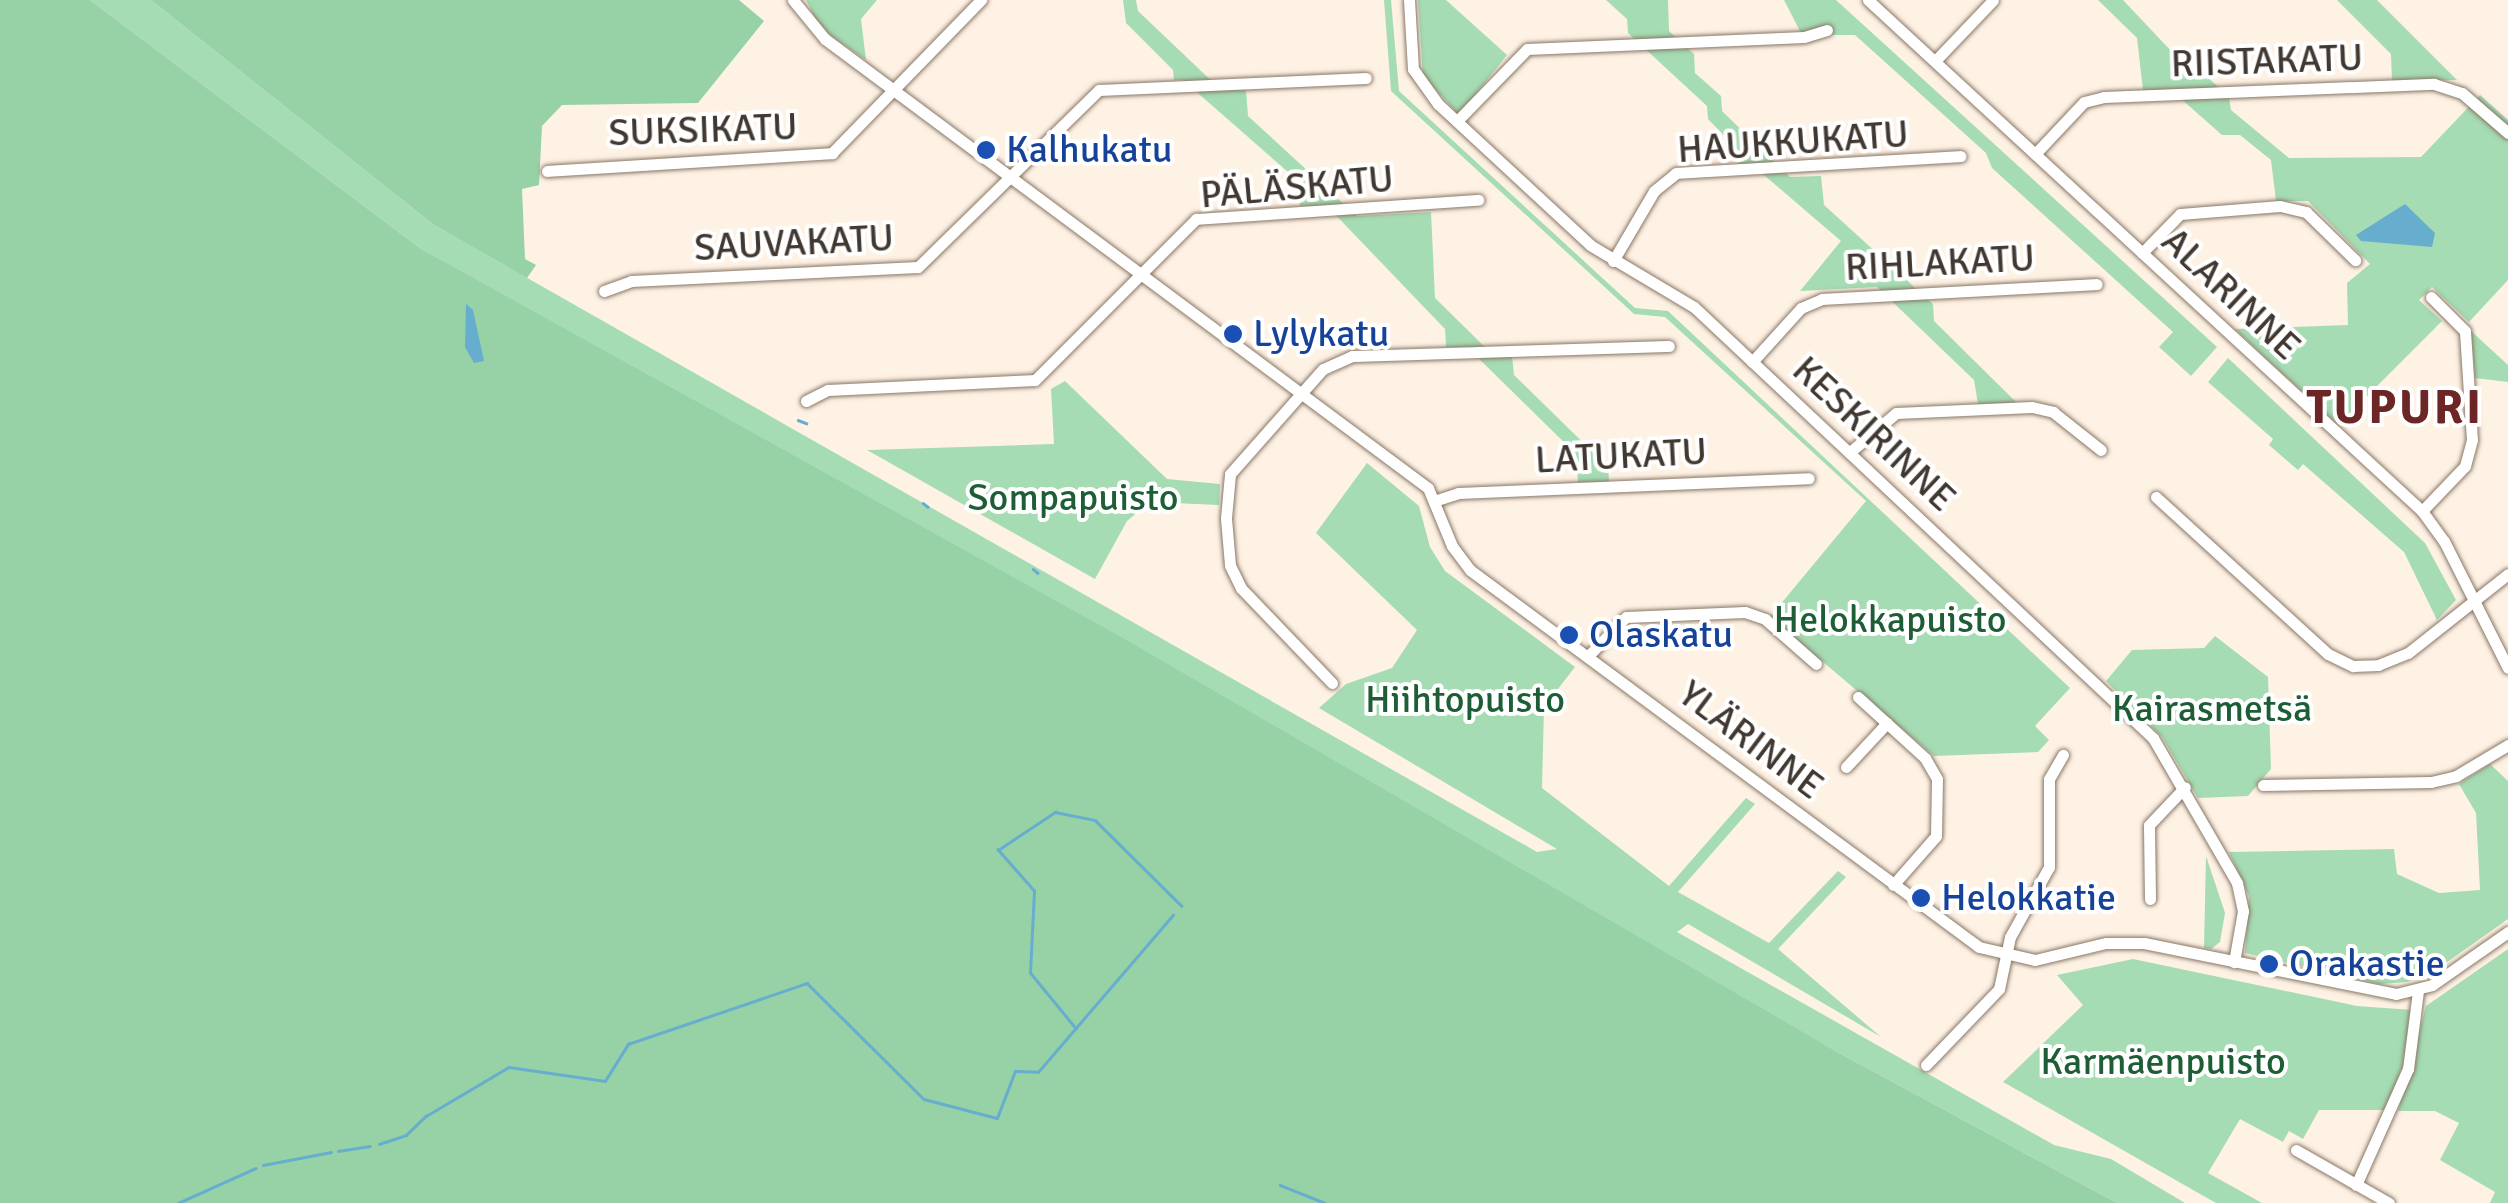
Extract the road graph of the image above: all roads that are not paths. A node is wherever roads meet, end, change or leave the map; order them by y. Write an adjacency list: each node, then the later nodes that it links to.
1 (793, 0): 9 (street)
2 (980, 0): 9 (street, SUKSIKATU)
3 (1409, 0): 10 (street, KESKIRINNE)
4 (1868, 0): 7 (street, ALARINNE)
5 (1992, 0): 7 (street)
6 (1827, 30): 10 (street)
7 (1935, 61): 12 (street, ALARINNE)
8 (1366, 78): 15 (street)
9 (896, 91): 14 (street, SUKSIKATU); 15 (street)
10 (1458, 122): 19 (street, KESKIRINNE)
11 (2508, 133): 12 (street, RIISTAKATU)
12 (2036, 154): 17 (street, ALARINNE)
13 (1960, 156): 19 (street, HAUKKUKATU)
14 (547, 171)
15 (1012, 176): 20 (street); 22 (street, SAUVAKATU)
16 (1478, 200): 20 (street, PÄLÄSKATU)
17 (2142, 254): 18 (street); 33 (street, ALARINNE)
18 (2356, 260)
19 (1613, 261): 25 (street, KESKIRINNE)
20 (1140, 273): 26 (street); 27 (street, PÄLÄSKATU)
21 (2097, 284): 25 (street, RIHLAKATU)
22 (604, 291)
23 (2431, 297): 33 (street)
24 (1669, 346): 26 (street)
25 (1752, 362): 29 (street, KESKIRINNE)
26 (1302, 393): 32 (street); 39 (street)
27 (806, 401)
28 (2101, 450): 29 (street)
29 (1850, 452): 46 (street, KESKIRINNE)
30 (1809, 478): 32 (street, LATUKATU)
31 (2156, 497): 35 (street)
32 (1437, 500): 36 (street, YLÄRINNE)
33 (2422, 511): 35 (street, ALARINNE)
34 (2508, 574): 35 (street)
35 (2472, 598): 38 (street, ALARINNE)
36 (1589, 655): 37 (street); 47 (street, YLÄRINNE)
37 (1816, 664)
38 (2508, 668)
39 (1332, 683)
40 (1858, 697): 41 (street)
41 (1887, 723): 44 (street); 47 (street)
42 (2508, 745): 45 (street)
43 (2064, 755): 50 (street)
44 (1846, 766)
45 (2263, 785)
46 (2185, 786): 48 (street); 51 (street, KESKIRINNE)
47 (1893, 885): 50 (street, YLÄRINNE)
48 (2150, 899)
49 (2508, 932): 52 (street)
50 (2006, 957): 51 (street, YLÄRINNE); 53 (street)
51 (2234, 962): 52 (street, YLÄRINNE)
52 (2418, 991): 55 (street)
53 (1926, 1065)
54 (2296, 1150): 55 (street)
55 (2356, 1185): 56 (street)
56 (2388, 1203)

